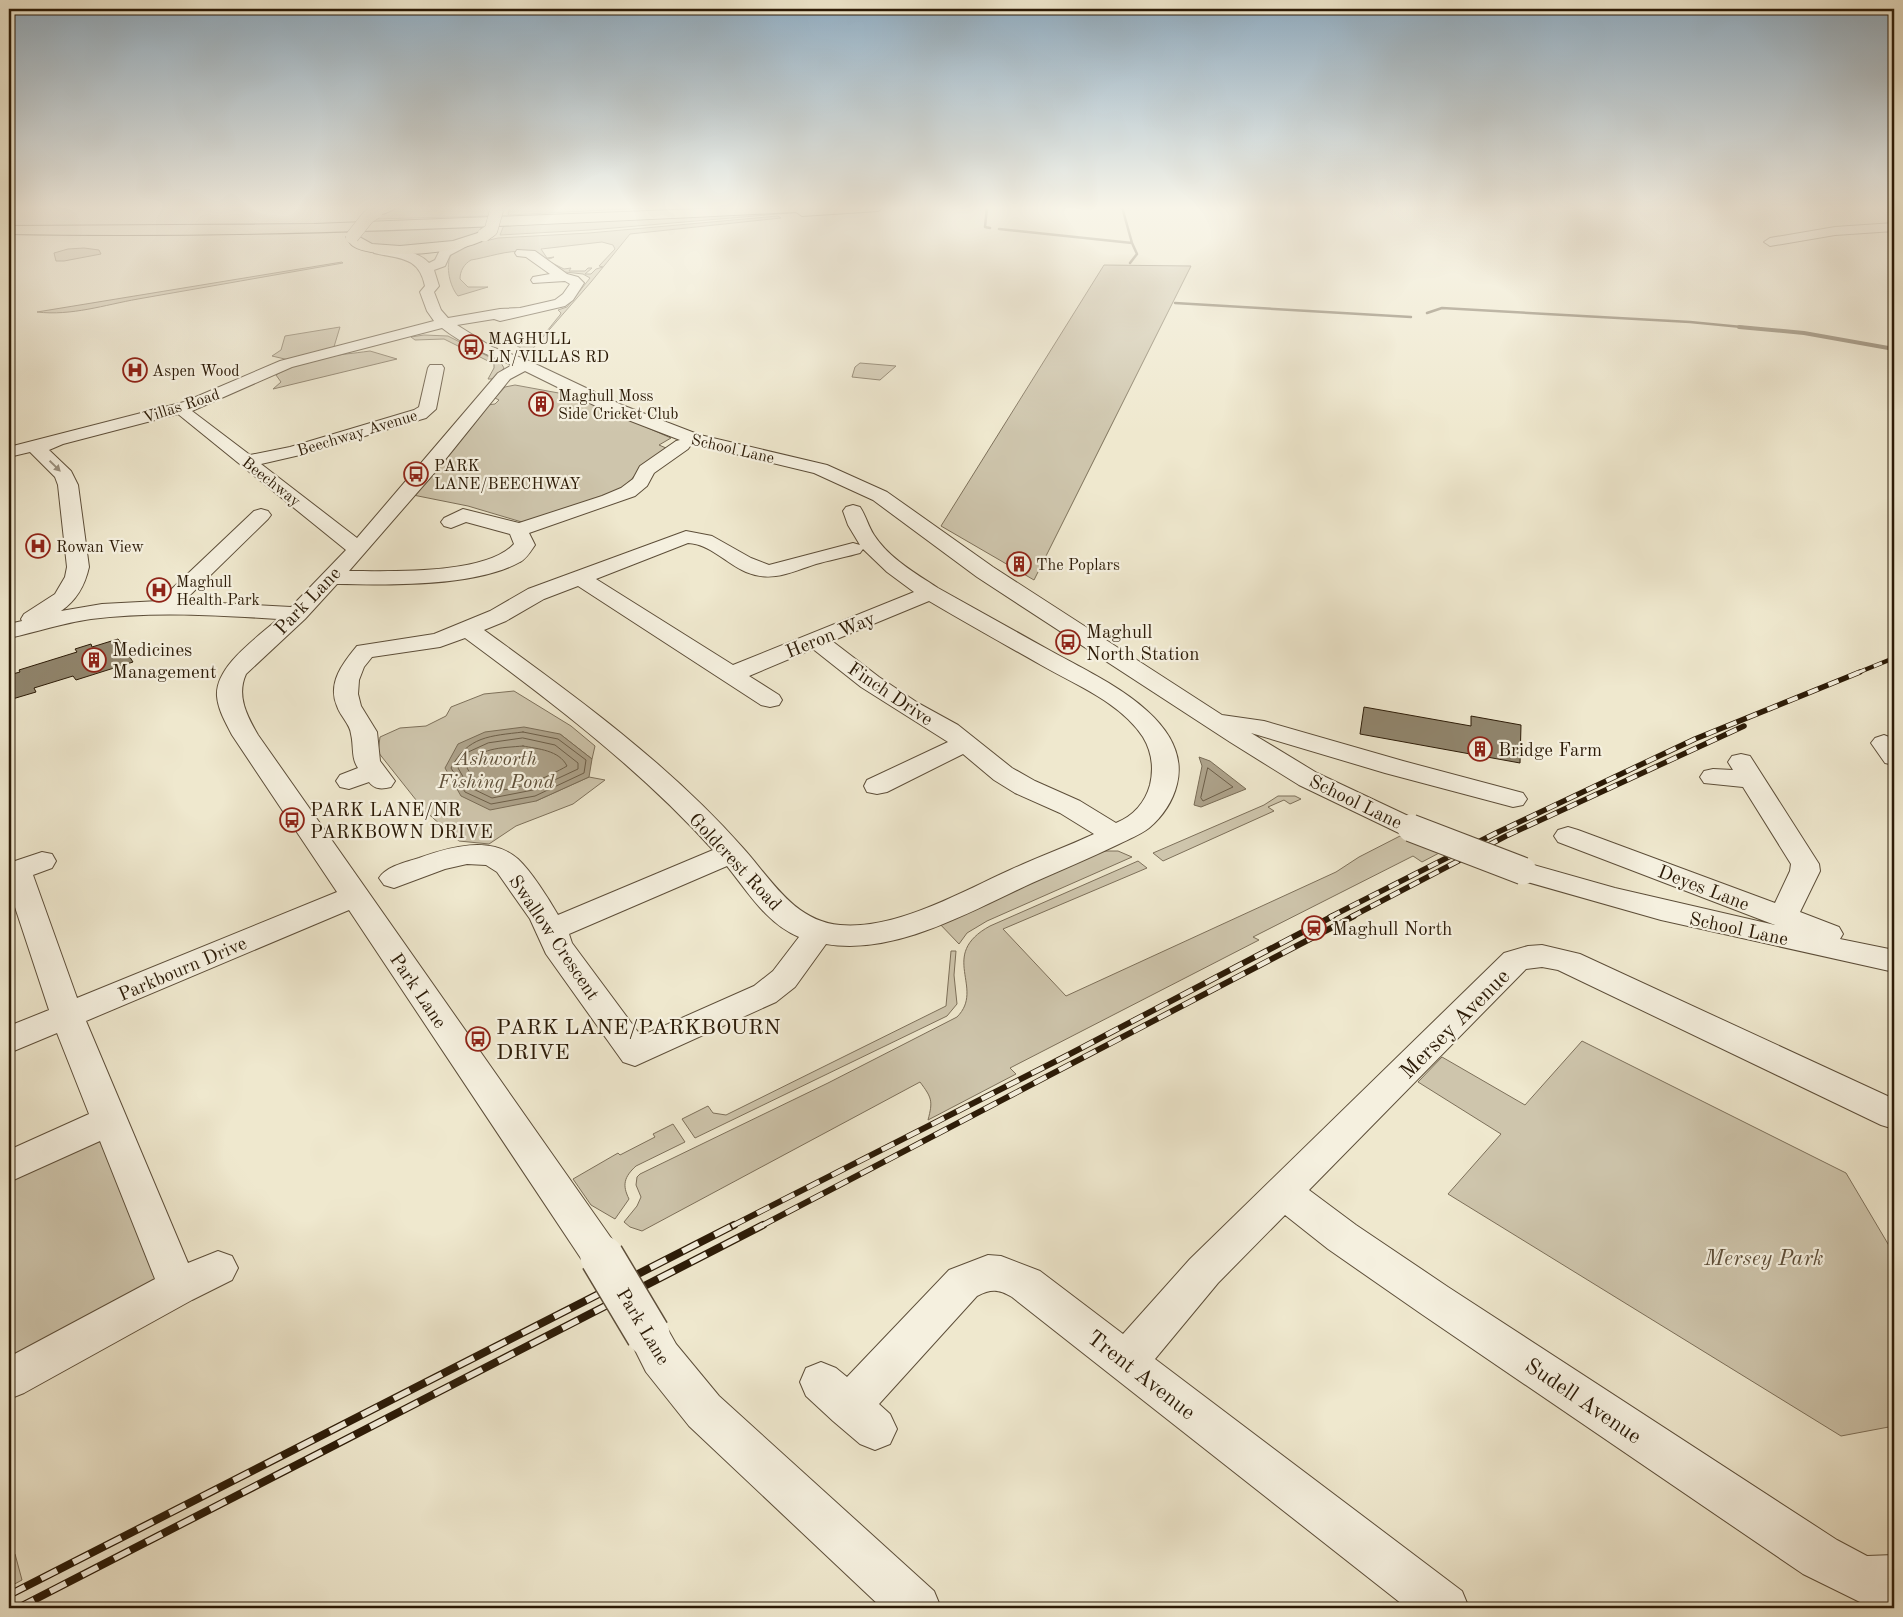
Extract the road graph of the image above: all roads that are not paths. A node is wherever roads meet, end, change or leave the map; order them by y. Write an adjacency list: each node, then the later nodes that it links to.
1 (431, 282): 3 (street, School Lane)
2 (576, 282): 3 (street, Villas Road)
3 (459, 321): 4 (street, School Lane); 4 (street, School Lane); 8 (street, Villas Road)
4 (528, 366): 10 (street, School Lane); 14 (street, Park Lane)
5 (436, 368): 9 (street, Beechway Avenue)
6 (186, 414): 9 (street, Beechway)
7 (682, 446): 13 (street)
8 (23, 450): 17 (street, Villas Road, one-way to 17)
9 (246, 462): 14 (street, Beechway)
10 (864, 513): 16 (street); 18 (street, Goldcrest Road); 27 (street, School Lane)
11 (261, 515): 19 (street)
12 (451, 522): 13 (street)
13 (518, 530): 15 (street)
14 (358, 548): 15 (street, Park Lane)
15 (330, 577): 21 (street, Park Lane)
16 (579, 577): 23 (street); 25 (street)
17 (73, 588): 20 (street); 22 (street)
18 (930, 593): 24 (street, Heron Way); 35 (street, Goldcrest Road)
19 (164, 609): 20 (street); 21 (street)
20 (101, 611): 22 (street)
21 (297, 614): 40 (street, Park Lane)
22 (9, 630)
23 (469, 630): 32 (street); 37 (street, Goldcrest Road)
24 (816, 640): 25 (street, Heron Way); 29 (street, Finch Drive)
25 (730, 675): 26 (street)
26 (770, 700)
27 (1215, 722): 28 (street); 30 (street, School Lane)
28 (1300, 740): 30 (street); 34 (street)
29 (966, 743): 33 (street); 35 (street, Finch Drive)
30 (1284, 765): 44 (street, School Lane, bridge)
31 (1713, 777): 41 (street)
32 (349, 781)
33 (877, 786)
34 (1513, 799)
35 (1115, 835): 43 (street, Goldcrest Road)
36 (1568, 836): 41 (street, Deyes Lane)
37 (732, 853): 42 (street); 43 (street, Goldcrest Road)
38 (22, 868): 46 (street)
39 (394, 878): 42 (street, Swallow Crescent)
40 (355, 896): 46 (street, Parkbourn Drive); 58 (street, Park Lane, bridge)
41 (1784, 916): 44 (street, Deyes Lane)
42 (553, 929): 43 (street, Swallow Crescent)
43 (818, 933)
44 (1864, 954): 45 (street, Deyes Lane)
45 (1894, 961)
46 (67, 1016): 47 (street, Parkbourn Drive); 49 (street)
47 (9, 1040)
48 (1894, 1114): 51 (street, Mersey Avenue)
49 (111, 1120): 50 (street); 53 (street)
50 (9, 1167)
51 (1285, 1192): 54 (street, Mersey Avenue); 57 (street, Sudell Avenue)
52 (218, 1268): 53 (street)
53 (178, 1287): 55 (street)
54 (1126, 1362): 56 (street, Trent Avenue); 59 (street, Trent Avenue)
55 (9, 1379)
56 (848, 1406)
57 (1894, 1579)
58 (917, 1608)
59 (1446, 1608)

